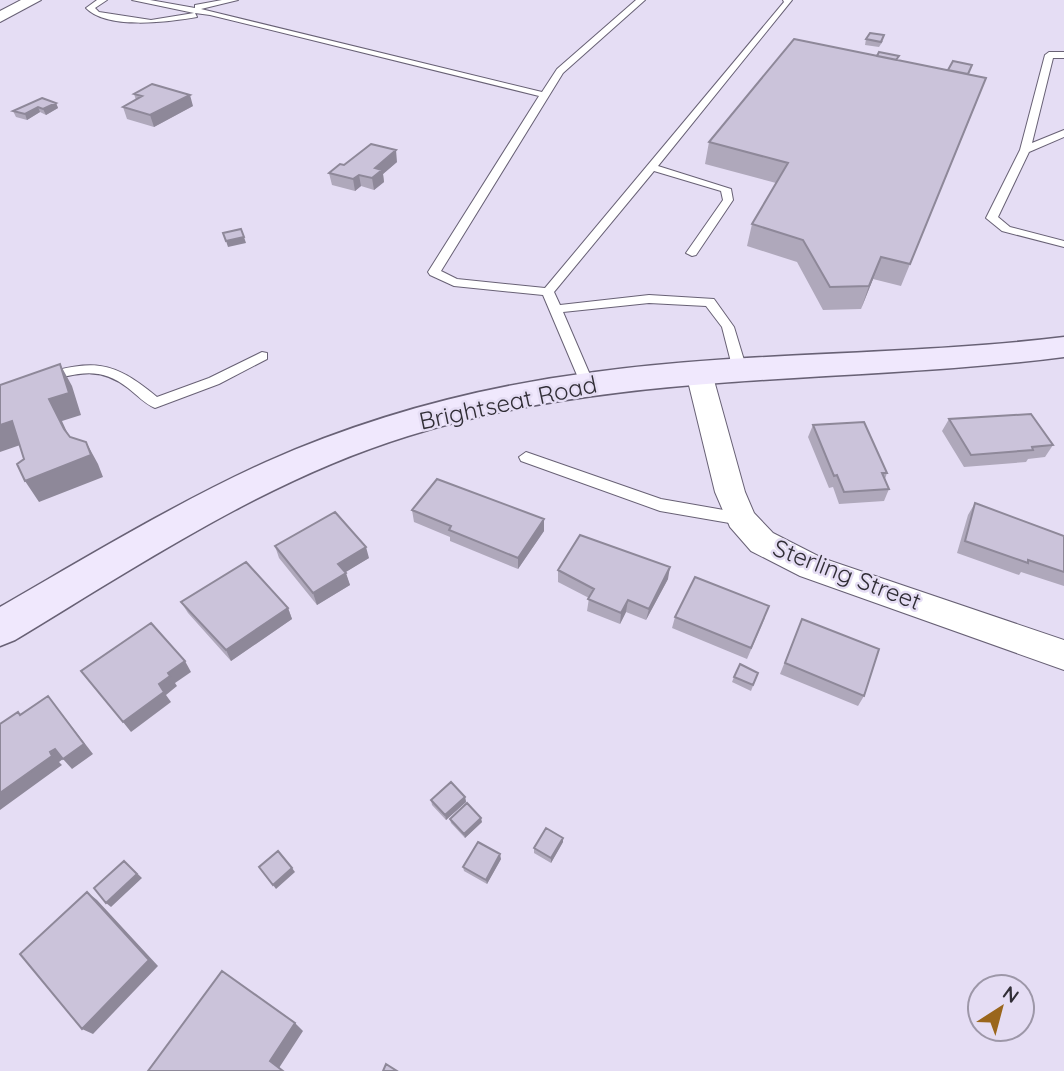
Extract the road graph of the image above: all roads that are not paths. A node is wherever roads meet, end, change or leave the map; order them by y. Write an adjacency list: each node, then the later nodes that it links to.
1 (33, 0): 9 (street)
2 (103, 0): 8 (lane)
3 (136, 0): 7 (lane)
4 (233, 0): 7 (lane)
5 (641, 0): 11 (lane)
6 (787, 0): 14 (lane)
7 (189, 9): 8 (lane)
8 (210, 13): 11 (lane)
9 (0, 17)
10 (1064, 55): 13 (lane)
11 (545, 95): 17 (lane)
12 (1064, 133): 13 (lane)
13 (1025, 149): 15 (lane)
14 (652, 167): 16 (lane); 17 (lane)
15 (1064, 244)
16 (692, 253)
17 (548, 292): 18 (lane)
18 (554, 309): 21 (lane); 24 (lane)
19 (1064, 348): 21 (street, Brightseat Road)
20 (262, 356): 23 (lane)
21 (740, 370): 22 (street, Brightseat Road)
22 (699, 373): 24 (street, Brightseat Road); 26 (street, Sterling Street)
23 (29, 384)
24 (587, 384): 27 (street, Brightseat Road)
25 (526, 457): 26 (lane)
26 (741, 519): 28 (street, Sterling Street)
27 (0, 628)
28 (1064, 655)

